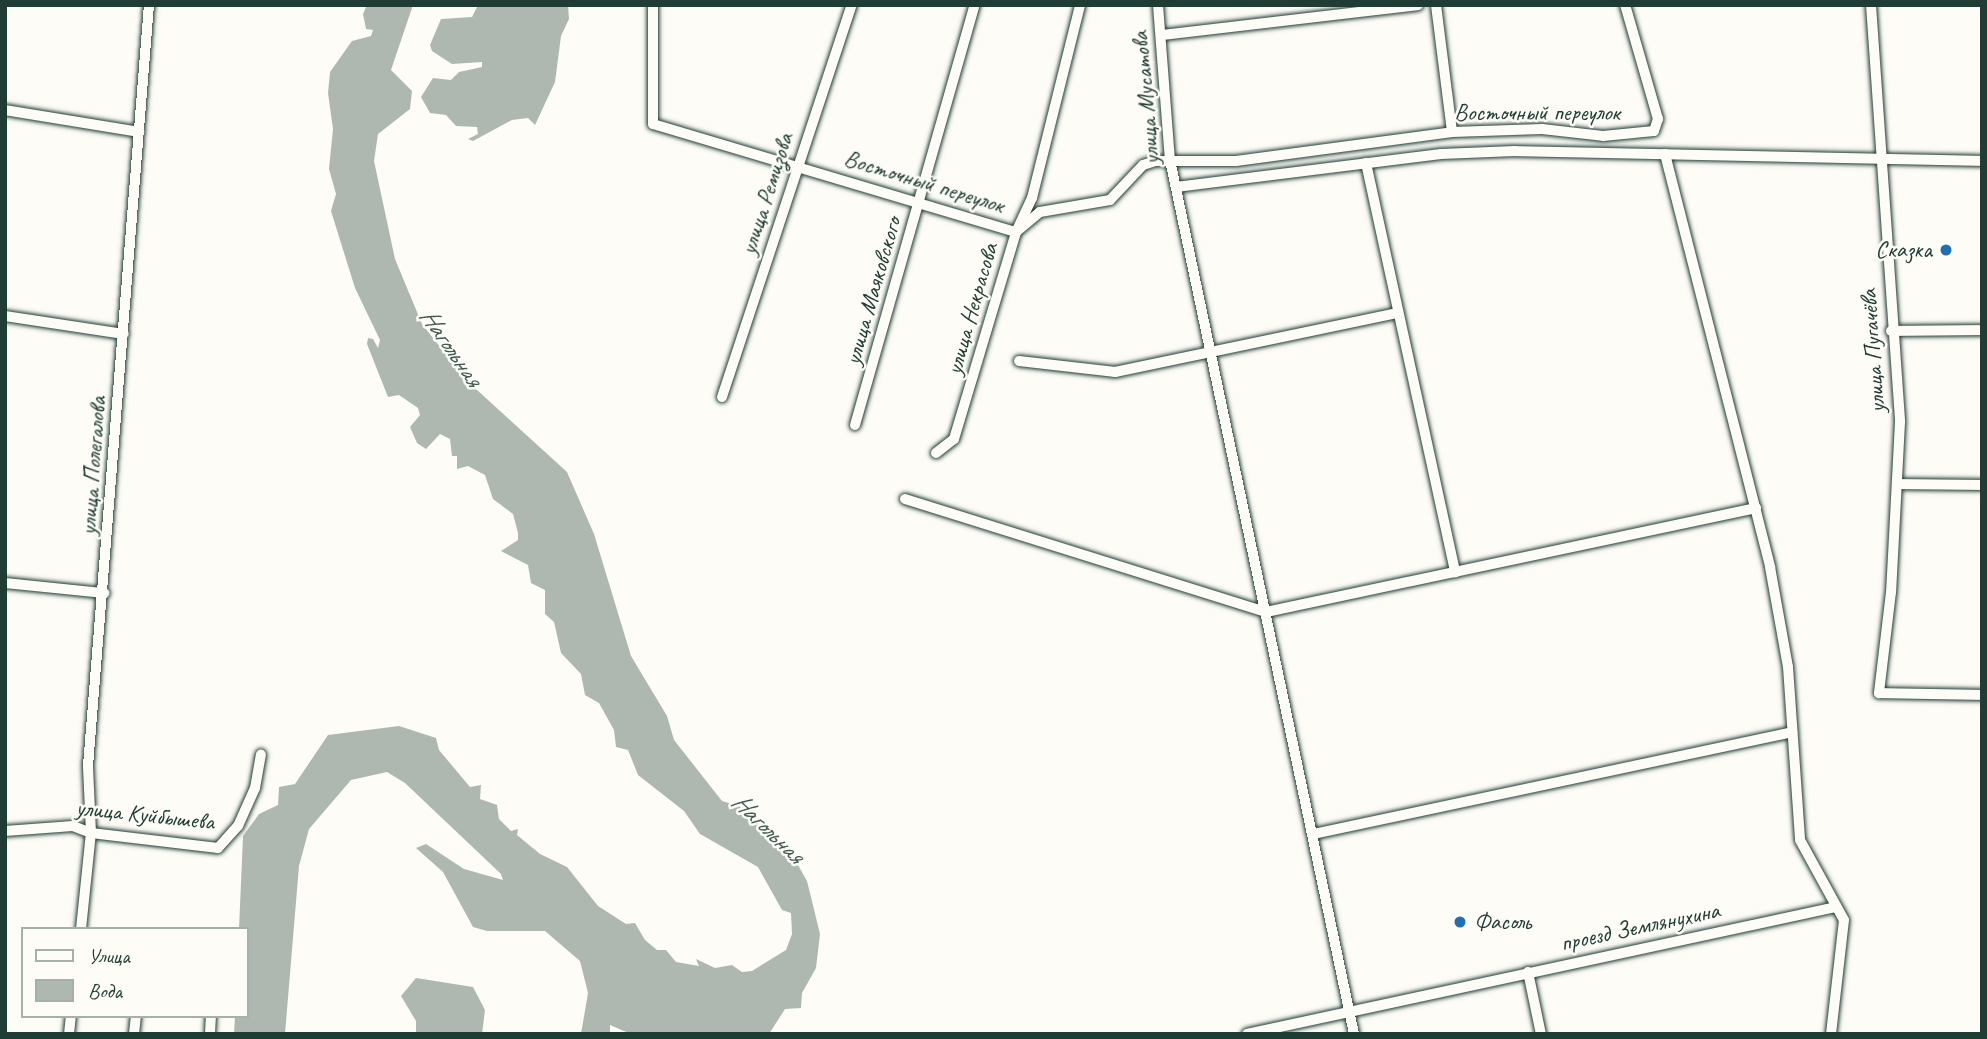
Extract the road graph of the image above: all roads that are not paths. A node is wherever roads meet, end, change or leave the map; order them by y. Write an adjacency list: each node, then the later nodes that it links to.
1 (149, 5): 13 (street, улица Полегалова)
2 (653, 5): 20 (street, Восточный переулок)
3 (852, 5): 20 (street, улица Ремизова)
4 (975, 5): 22 (street, улица Маяковского)
5 (1080, 5): 23 (street, улица Некрасова)
6 (1158, 5): 11 (street, улица Мусатова)
7 (1418, 5): 11 (street)
8 (1436, 5): 14 (street)
9 (1625, 5): 14 (street, Восточный переулок)
10 (1871, 5): 17 (street, улица Пугачёва)
11 (1163, 35): 16 (street, улица Мусатова)
12 (5, 110): 13 (street)
13 (139, 132): 29 (street, улица Полегалова)
14 (1452, 132): 16 (street, Восточный переулок)
15 (1665, 154): 17 (street, Восточный переулок); 19 (street, Восточный переулок); 38 (street)
16 (1170, 160): 21 (street, улица Мусатова); 23 (street, Восточный переулок)
17 (1882, 161): 18 (street, Восточный переулок); 28 (street, улица Пугачёва)
18 (1982, 161)
19 (1366, 163): 21 (street, Восточный переулок); 24 (street)
20 (799, 165): 22 (street, Восточный переулок); 32 (street, улица Ремизова)
21 (1176, 187): 30 (street, улица Мусатова)
22 (920, 205): 23 (street, Восточный переулок); 33 (street, улица Маяковского)
23 (1016, 232): 34 (street, улица Некрасова)
24 (1398, 313): 30 (street); 39 (street)
25 (6, 316): 26 (street); 29 (street)
26 (5, 324)
27 (1982, 330): 28 (street)
28 (1891, 331): 35 (street, улица Пугачёва)
29 (124, 334): 41 (street, улица Полегалова)
30 (1211, 353): 31 (street); 42 (street, улица Мусатова)
31 (1019, 361)
32 (722, 397)
33 (855, 425)
34 (936, 453)
35 (1898, 484): 36 (street); 43 (street, улица Пугачёва)
36 (1982, 485)
37 (905, 499): 42 (street)
38 (1756, 508): 39 (street); 44 (street)
39 (1455, 572): 42 (street)
40 (5, 583): 41 (street)
41 (104, 593): 47 (street, улица Полегалова)
42 (1266, 612): 48 (street, улица Мусатова)
43 (1982, 695)
44 (1791, 732): 48 (street); 49 (street)
45 (261, 755): 47 (street, улица Куйбышева)
46 (5, 831): 47 (street, улица Куйбышева)
47 (91, 833): 50 (street, улица Полегалова)
48 (1313, 834): 52 (street, улица Мусатова)
49 (1836, 906): 51 (street, проезд Землянухина); 56 (street)
50 (81, 927)
51 (1528, 972): 52 (street, проезд Землянухина); 55 (street)
52 (1349, 1012): 53 (street, проезд Землянухина); 54 (street, улица Мусатова)
53 (1247, 1034)
54 (1354, 1034)
55 (1541, 1034)
56 (1831, 1034)

